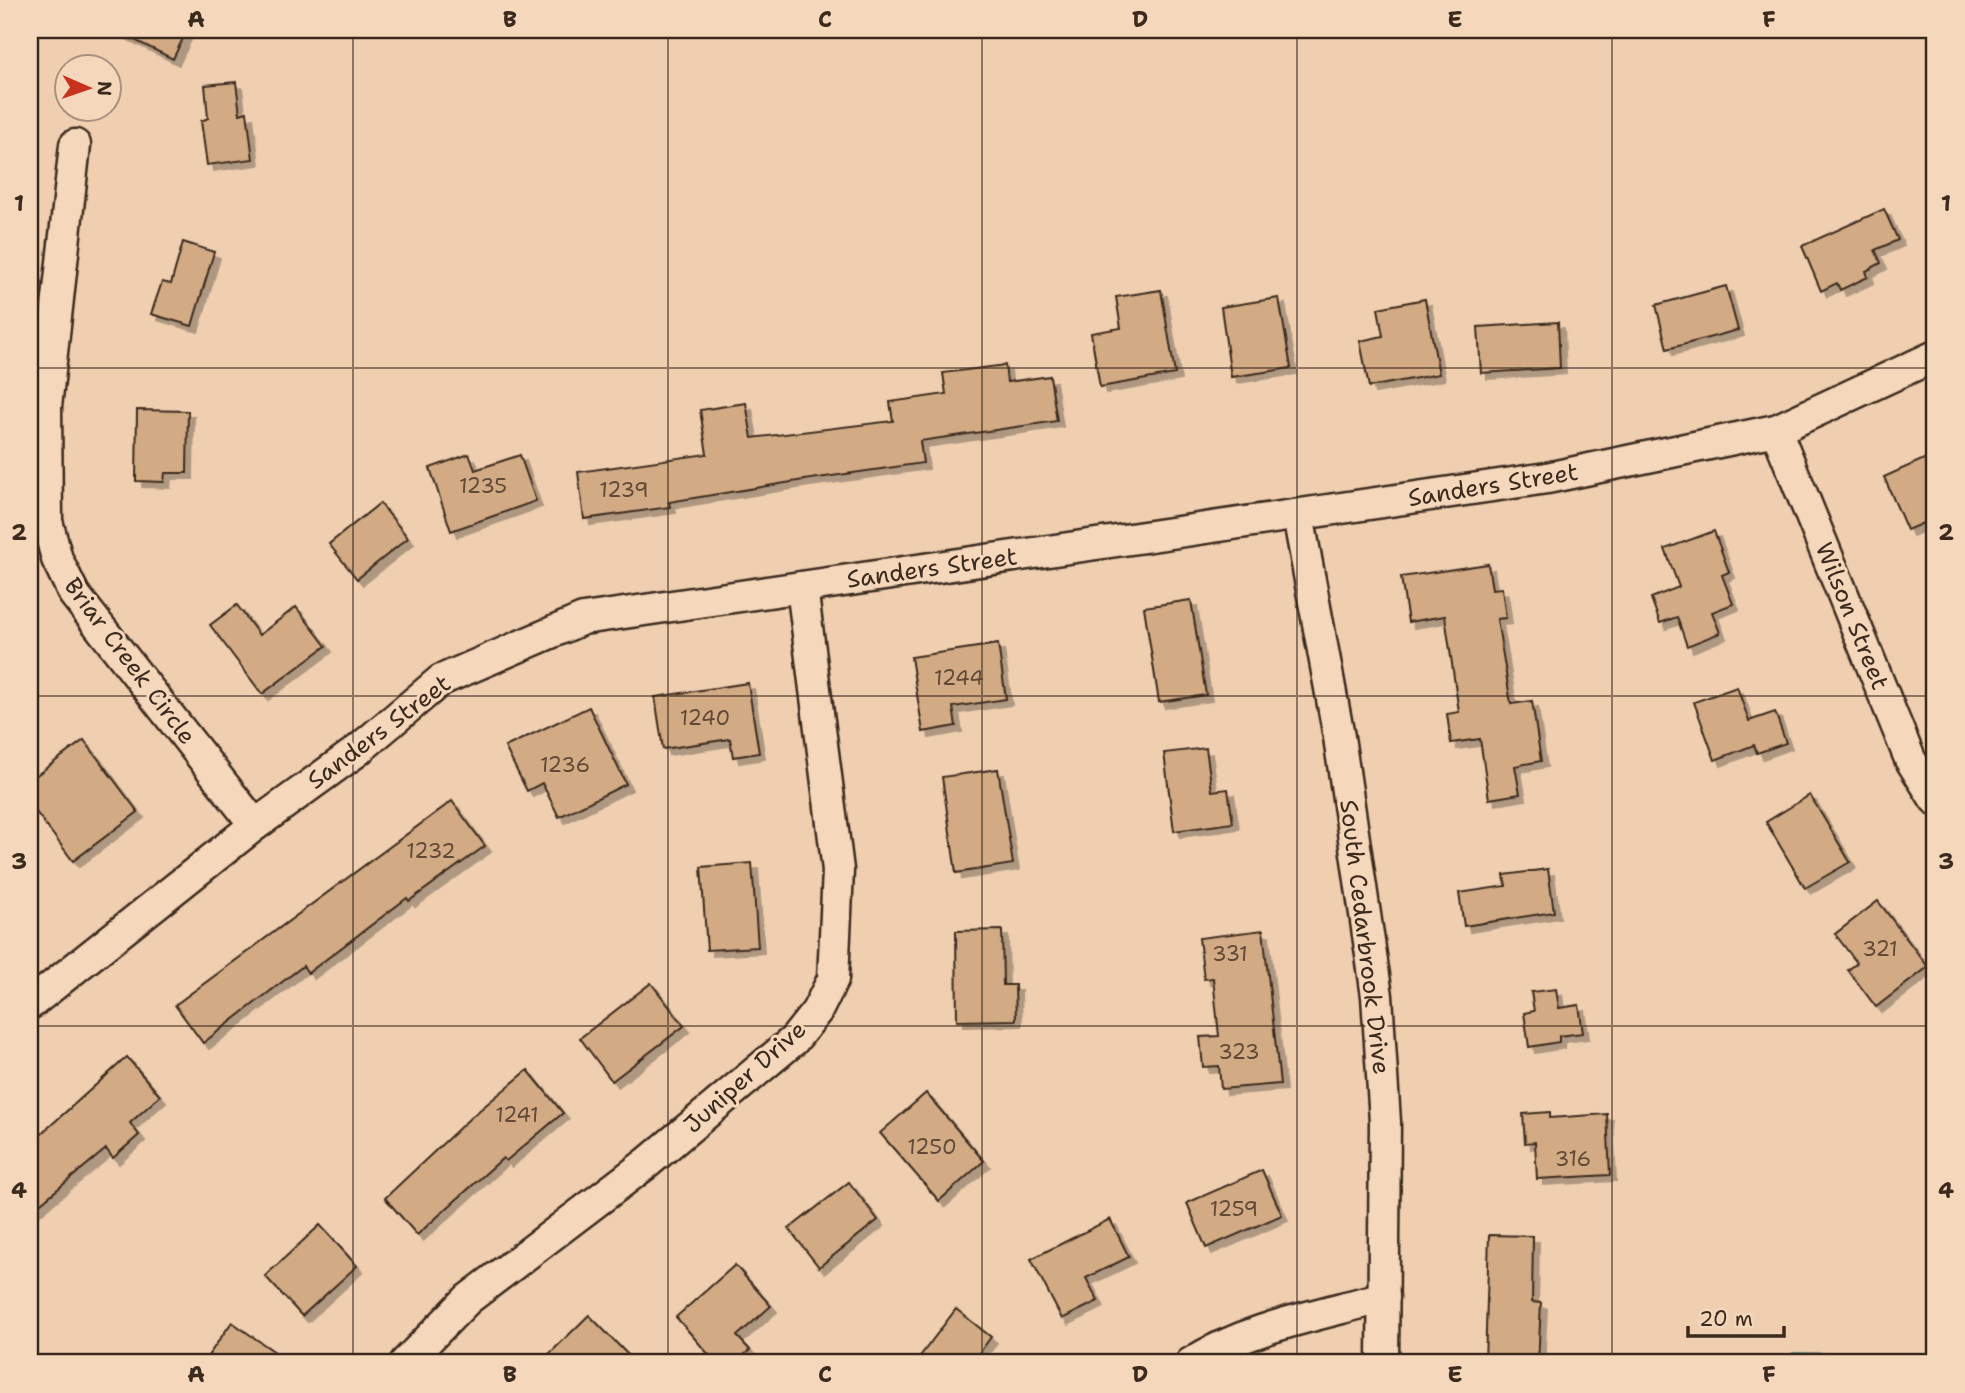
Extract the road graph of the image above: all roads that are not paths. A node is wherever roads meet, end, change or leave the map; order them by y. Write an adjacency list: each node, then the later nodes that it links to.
1 (75, 145): 7 (street, Briar Creek Circle)
2 (1935, 356): 3 (street, Sanders Street)
3 (1776, 430): 4 (street, Sanders Street); 6 (street, Wilson Street)
4 (1298, 515): 5 (street, Sanders Street); 9 (street, South Cedarbrook Drive)
5 (802, 587): 7 (street, Sanders Street); 10 (street, Juniper Drive)
6 (1935, 799)
7 (255, 825): 8 (street, Sanders Street)
8 (30, 1004)
9 (1384, 1297): 11 (street); 12 (street, South Cedarbrook Drive)
10 (405, 1363)
11 (1191, 1363)
12 (1382, 1363)

